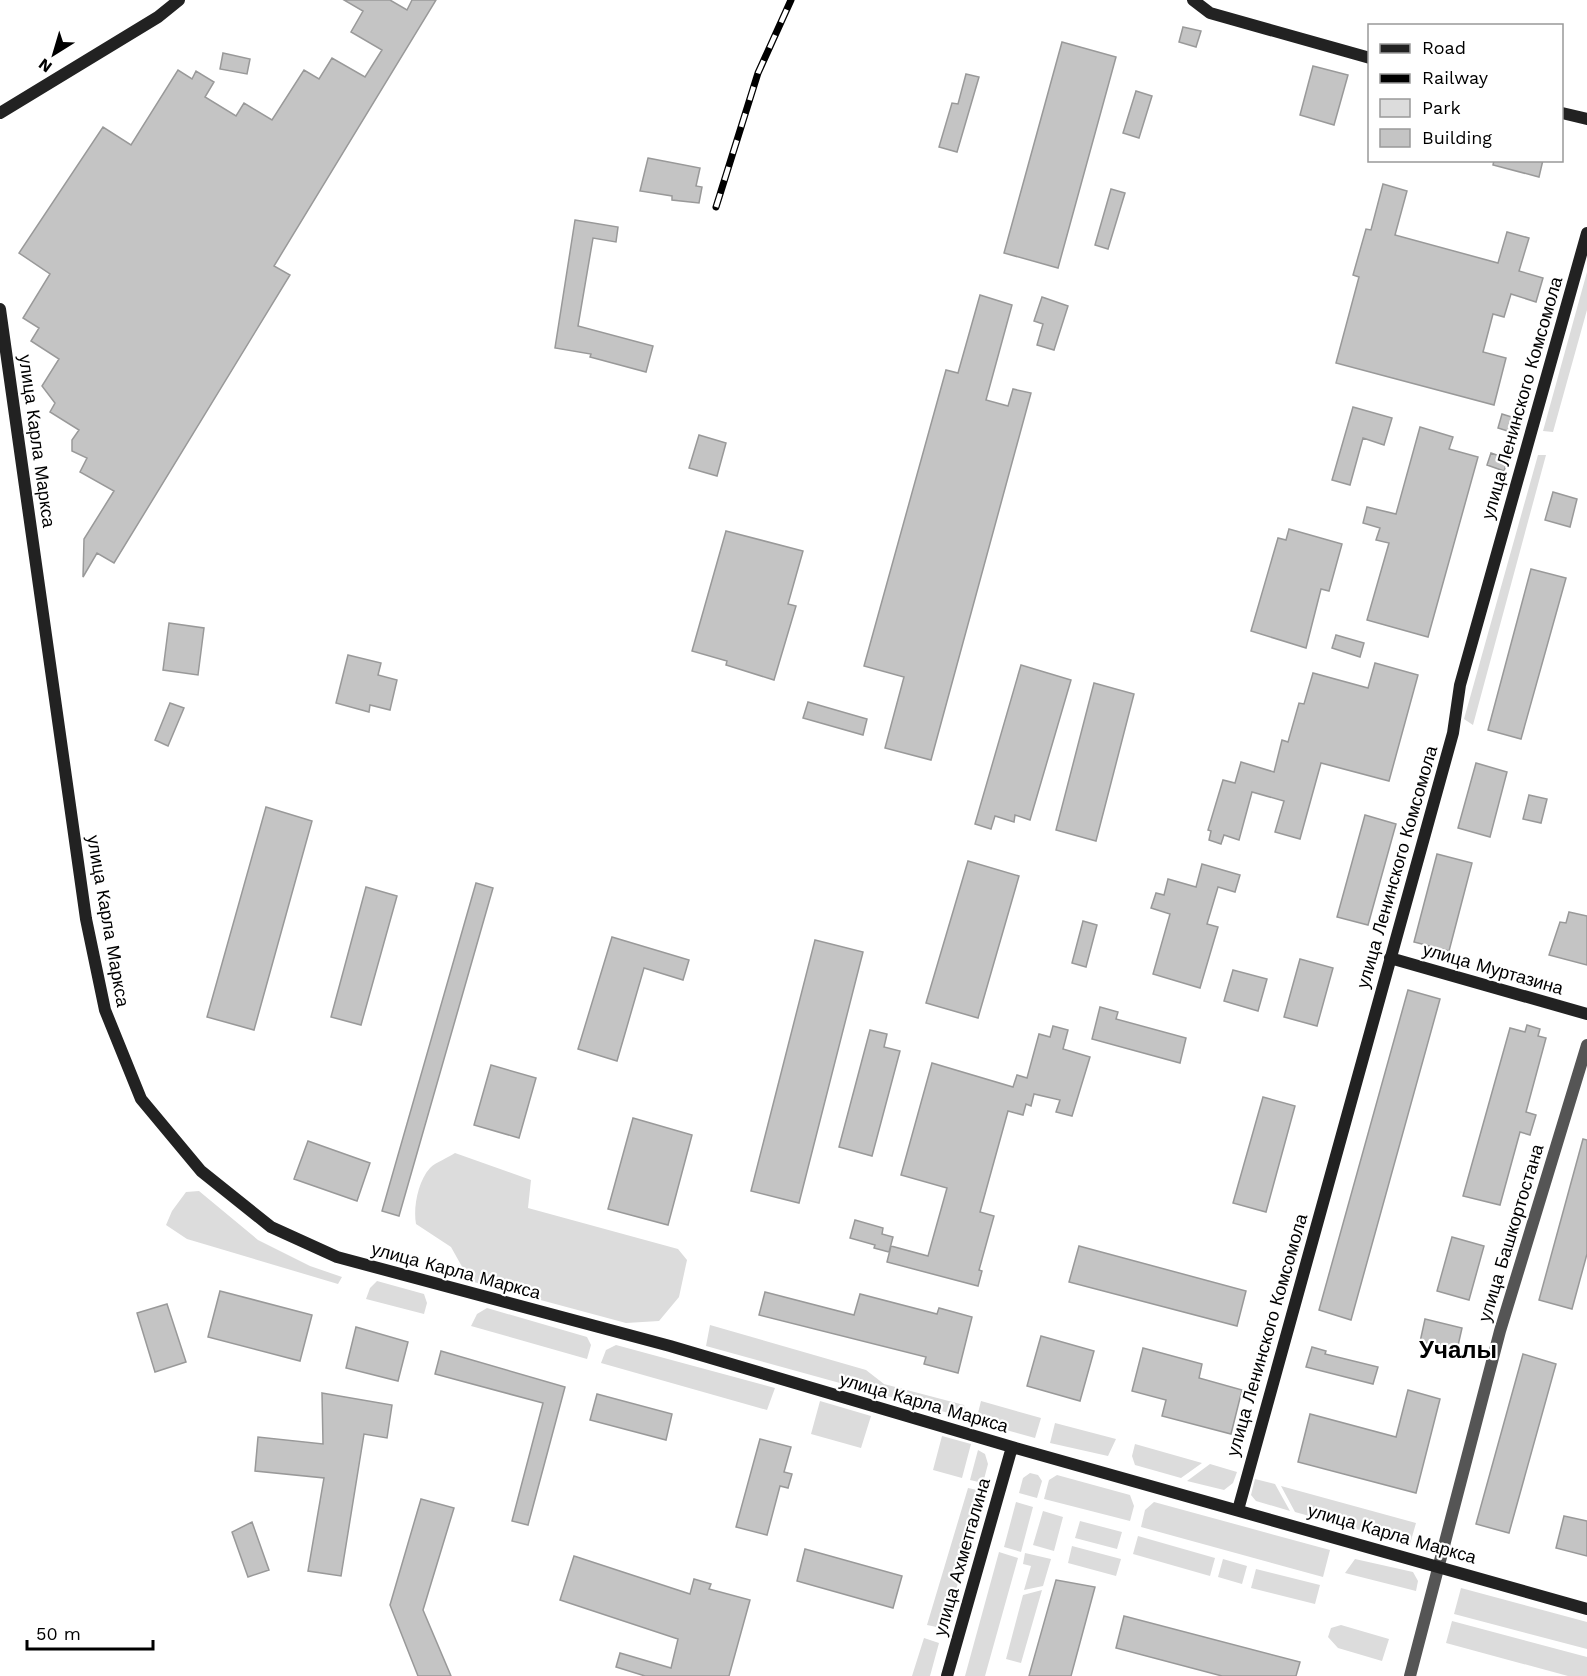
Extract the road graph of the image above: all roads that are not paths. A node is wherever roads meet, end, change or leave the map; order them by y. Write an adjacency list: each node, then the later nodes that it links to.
1 (178, 0): 5 (main road)
2 (1193, 0): 3 (main road)
3 (1368, 57)
4 (1563, 112): 6 (main road)
5 (0, 113)
6 (1587, 119)
7 (1587, 233): 9 (main road, улица Ленинского Комсомола)
8 (0, 309): 12 (main road, улица Карла Маркса)
9 (1390, 958): 10 (main road, улица Муртазина); 13 (main road, улица Ленинского Комсомола)
10 (1587, 1014)
11 (1587, 1045): 14 (street, улица Башкортостана)
12 (1012, 1447): 13 (main road, улица Карла Маркса); 16 (main road, улица Ахметгалина)
13 (1238, 1510): 14 (main road, улица Карла Маркса)
14 (1440, 1566): 15 (main road, улица Карла Маркса); 17 (street, улица Башкортостана)
15 (1587, 1609)
16 (947, 1676)
17 (1410, 1676)

